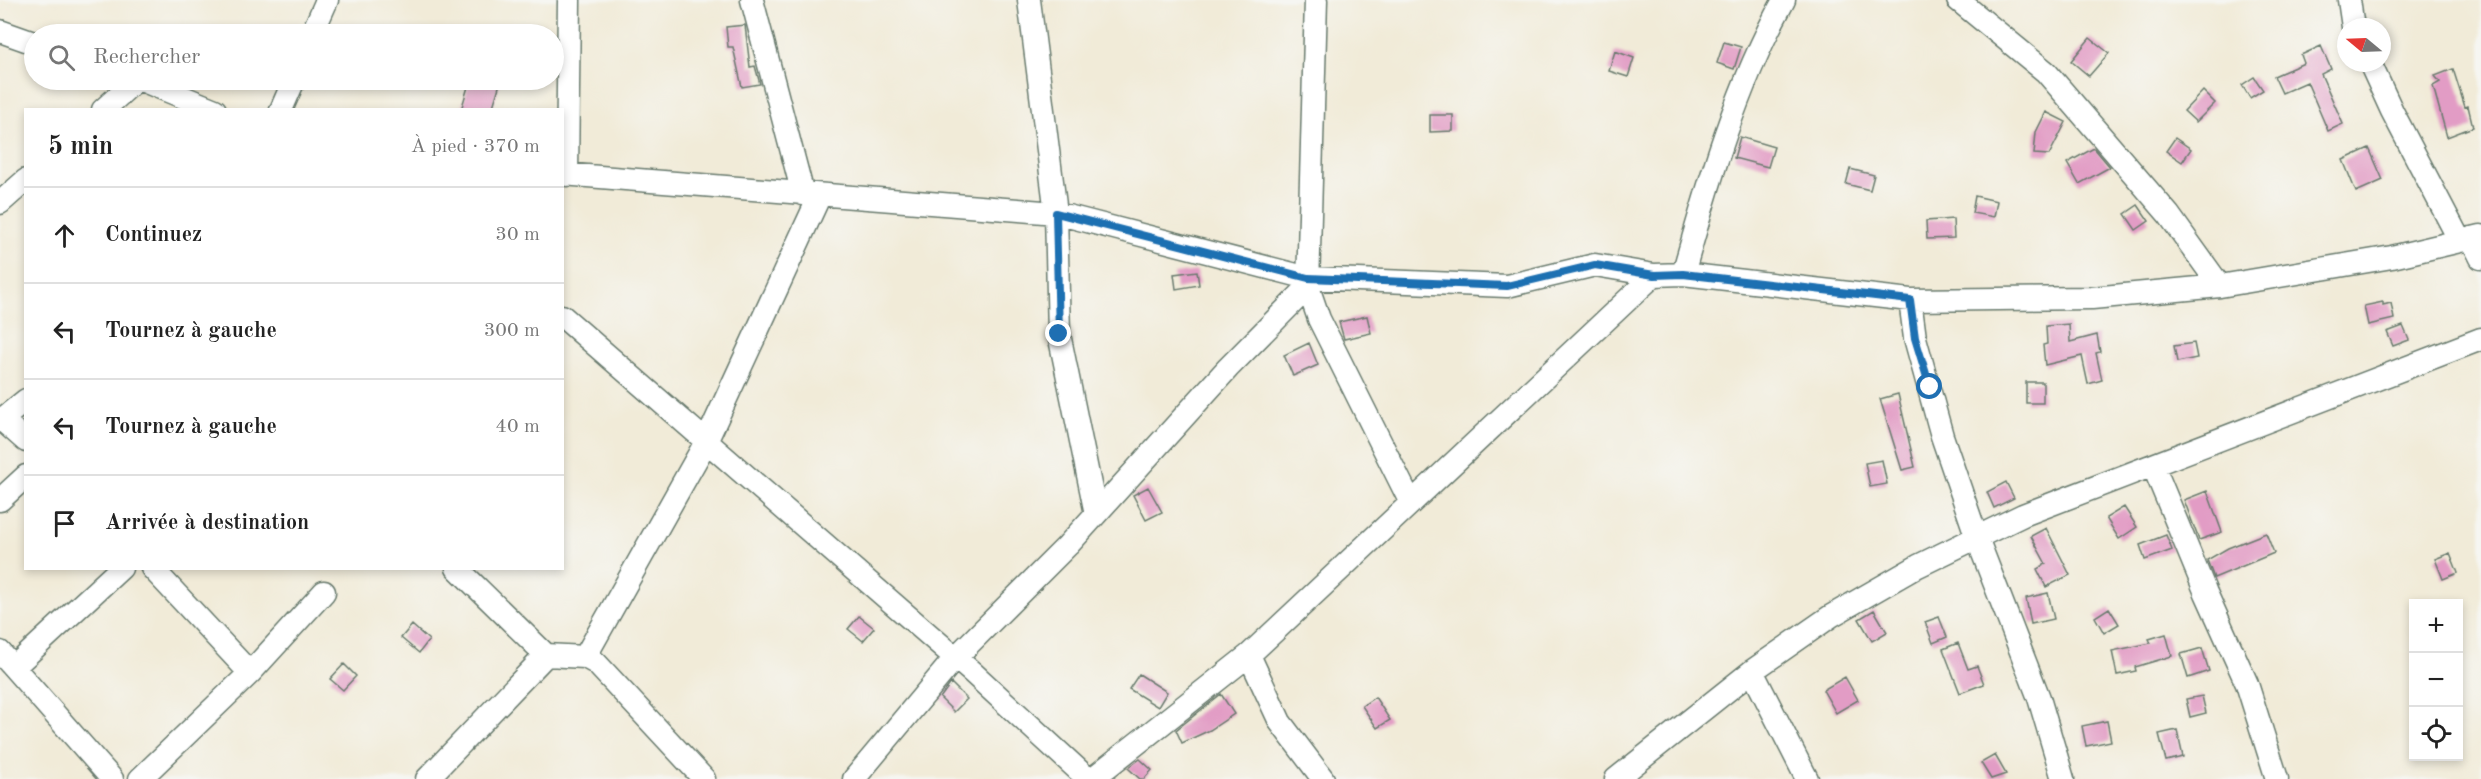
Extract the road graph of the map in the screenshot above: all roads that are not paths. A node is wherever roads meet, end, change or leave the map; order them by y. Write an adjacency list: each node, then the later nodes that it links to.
1 (327, 0): 10 (street)
2 (569, 0): 20 (street)
3 (752, 0): 22 (street)
4 (1029, 0): 24 (street)
5 (1316, 0): 28 (street)
6 (1784, 0): 26 (street)
7 (1959, 0): 29 (street)
8 (2349, 0): 9 (street)
9 (2352, 18)
10 (316, 24)
11 (0, 31): 12 (street)
12 (24, 39)
13 (2374, 72): 25 (street)
14 (125, 90): 17 (street)
15 (166, 90): 18 (street)
16 (290, 90): 19 (street)
17 (105, 108)
18 (210, 108)
19 (282, 108)
20 (565, 175): 22 (street)
21 (24, 182): 23 (street)
22 (811, 195): 24 (street); 36 (street)
23 (0, 203)
24 (1056, 213): 28 (street); 41 (street)
25 (2473, 243): 29 (street)
26 (1683, 274): 27 (street); 30 (street)
27 (1654, 275): 28 (street); 40 (street)
28 (1308, 282): 40 (street); 41 (street)
29 (2220, 286): 30 (street)
30 (1910, 300): 42 (street)
31 (564, 318): 36 (street)
32 (2481, 339): 37 (street)
33 (24, 401): 34 (street)
34 (0, 419): 35 (street)
35 (24, 439)
36 (705, 442): 49 (street); 50 (street)
37 (2153, 465): 42 (street); 64 (street)
38 (24, 478): 39 (street)
39 (0, 500)
40 (1411, 503): 47 (street)
41 (1096, 514): 50 (street)
42 (1977, 538): 52 (street); 63 (street)
43 (118, 570): 51 (street)
44 (154, 570): 53 (street)
45 (459, 570): 48 (street)
46 (324, 592): 53 (street)
47 (1249, 654): 59 (street); 60 (street)
48 (546, 655): 49 (street); 56 (street)
49 (585, 657): 57 (street)
50 (955, 658): 58 (street); 59 (street)
51 (7, 659): 54 (street)
52 (1752, 671): 61 (street); 62 (street)
53 (249, 673): 55 (street)
54 (112, 779)
55 (140, 779)
56 (428, 779)
57 (704, 779)
58 (854, 779)
59 (1090, 779)
60 (1323, 779)
61 (1616, 779)
62 (1807, 779)
63 (2063, 779)
64 (2277, 779)

